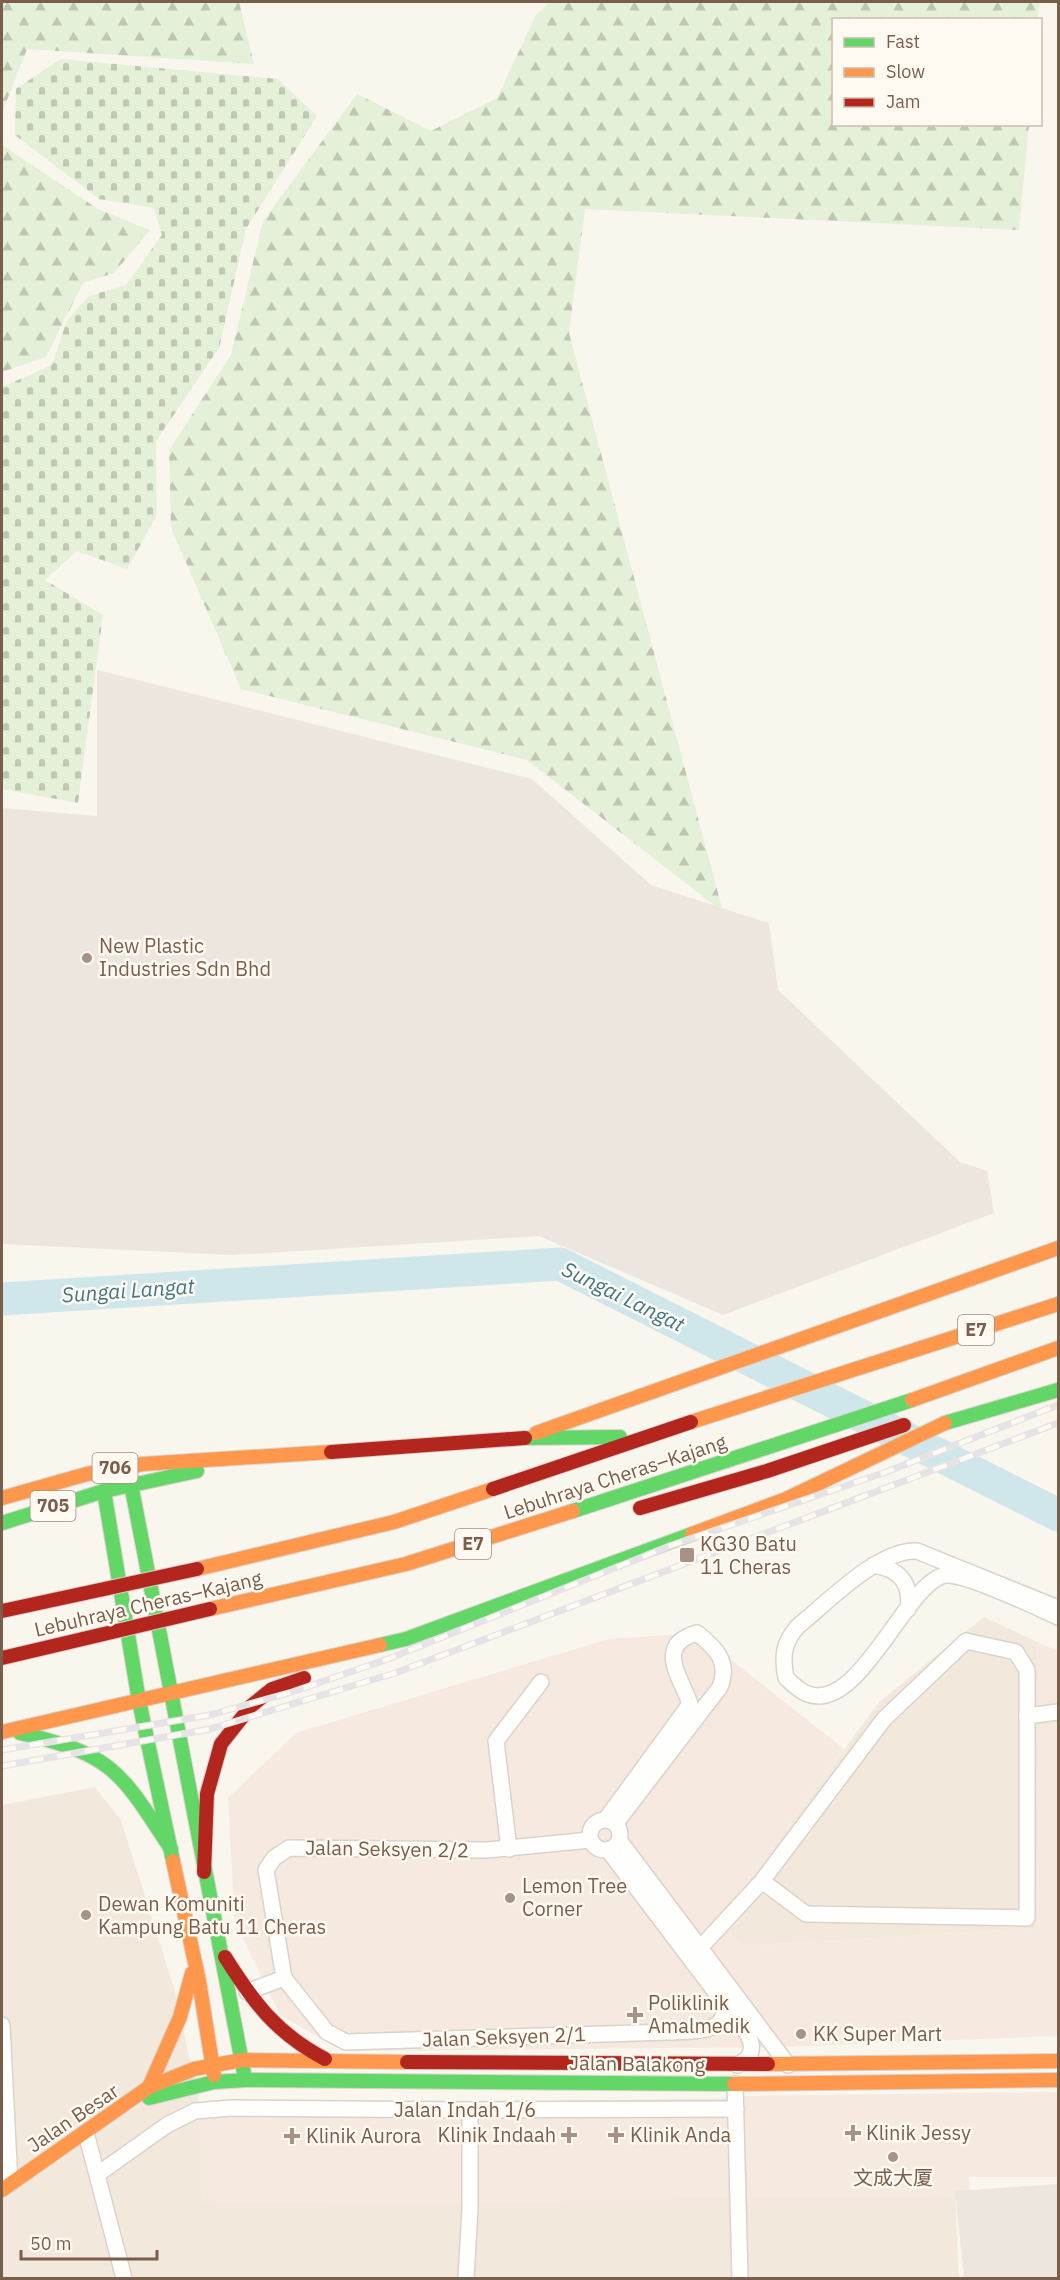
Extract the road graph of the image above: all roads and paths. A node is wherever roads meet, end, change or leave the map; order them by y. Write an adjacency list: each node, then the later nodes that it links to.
1 (1059, 1248): 7 (main road)
2 (1059, 1304): 6 (main road, Lebuhraya Cheras–Kajang / E7)
3 (1059, 1348): 15 (main road, Lebuhraya Cheras–Kajang / E7)
4 (1027, 1384): 12 (main road)
5 (1059, 1390): 21 (main road)
6 (654, 1435): 7 (main road); 19 (main road, Lebuhraya Cheras–Kajang / E7, bridge)
7 (521, 1438): 8 (main road)
8 (231, 1459): 9 (main road); 11 (main road, 706)
9 (131, 1484): 10 (main road); 24 (main road)
10 (104, 1491): 13 (main road, 705); 25 (main road)
11 (2, 1498)
12 (629, 1511)
13 (2, 1523)
14 (573, 1526): 15 (main road)
15 (504, 1534): 22 (main road, Lebuhraya Cheras–Kajang / E7, bridge)
16 (874, 1565): 17 (street); 18 (street); 18 (street)
17 (1059, 1608)
18 (908, 1609): 20 (street)
19 (2, 1611)
20 (1059, 1617)
21 (406, 1639): 24 (main road); 35 (main road)
22 (2, 1658)
23 (541, 1682): 34 (street)
24 (171, 1694): 25 (main road); 35 (main road)
25 (139, 1701): 29 (main road); 33 (main road)
26 (1059, 1712): 27 (street)
27 (1033, 1716): 28 (street); 36 (street); 36 (street)
28 (1059, 1723)
29 (6, 1732): 33 (main road)
30 (611, 1821): 30 (street); 31 (street); 32 (street)
31 (590, 1840): 32 (street); 34 (street, Jalan Seksyen 2/2)
32 (614, 1845): 38 (street); 42 (street)
33 (171, 1849): 39 (main road)
34 (509, 1849): 40 (street, Jalan Seksyen 2/2)
35 (204, 1872): 37 (main road)
36 (762, 1881): 38 (street)
37 (218, 1947): 41 (main road); 44 (main road)
38 (700, 1948): 49 (street)
39 (194, 1957): 46 (main road); 54 (main road)
40 (284, 1978): 41 (street); 42 (street, Jalan Seksyen 2/1)
41 (248, 1992): 47 (main road)
42 (718, 1993): 48 (street)
43 (2, 2025): 59 (street)
44 (242, 2060): 46 (main road); 47 (main road, Jalan Balakong); 50 (main road)
45 (1059, 2061): 49 (main road, Jalan Balakong)
46 (212, 2062): 52 (main road); 54 (main road, Jalan Besar)
47 (333, 2062): 48 (main road, Jalan Balakong)
48 (737, 2065): 49 (main road, Jalan Balakong)
49 (788, 2065)
50 (246, 2080): 52 (main road, Jalan Balakong); 53 (main road, Jalan Balakong)
51 (1059, 2080): 53 (main road, Jalan Balakong)
52 (214, 2082): 55 (main road, Jalan Besar)
53 (735, 2084): 56 (street)
54 (149, 2087): 55 (main road, Jalan Besar)
55 (136, 2098): 58 (main road, Jalan Besar)
56 (736, 2109): 57 (street, Jalan Indah 1/6); 64 (street)
57 (470, 2110): 60 (street, Jalan Indah 1/6); 63 (street)
58 (86, 2133): 60 (street); 61 (main road, Jalan Besar)
59 (5, 2144): 61 (street)
60 (98, 2174): 62 (street)
61 (6, 2187)
62 (124, 2278)
63 (466, 2278)
64 (740, 2278)

